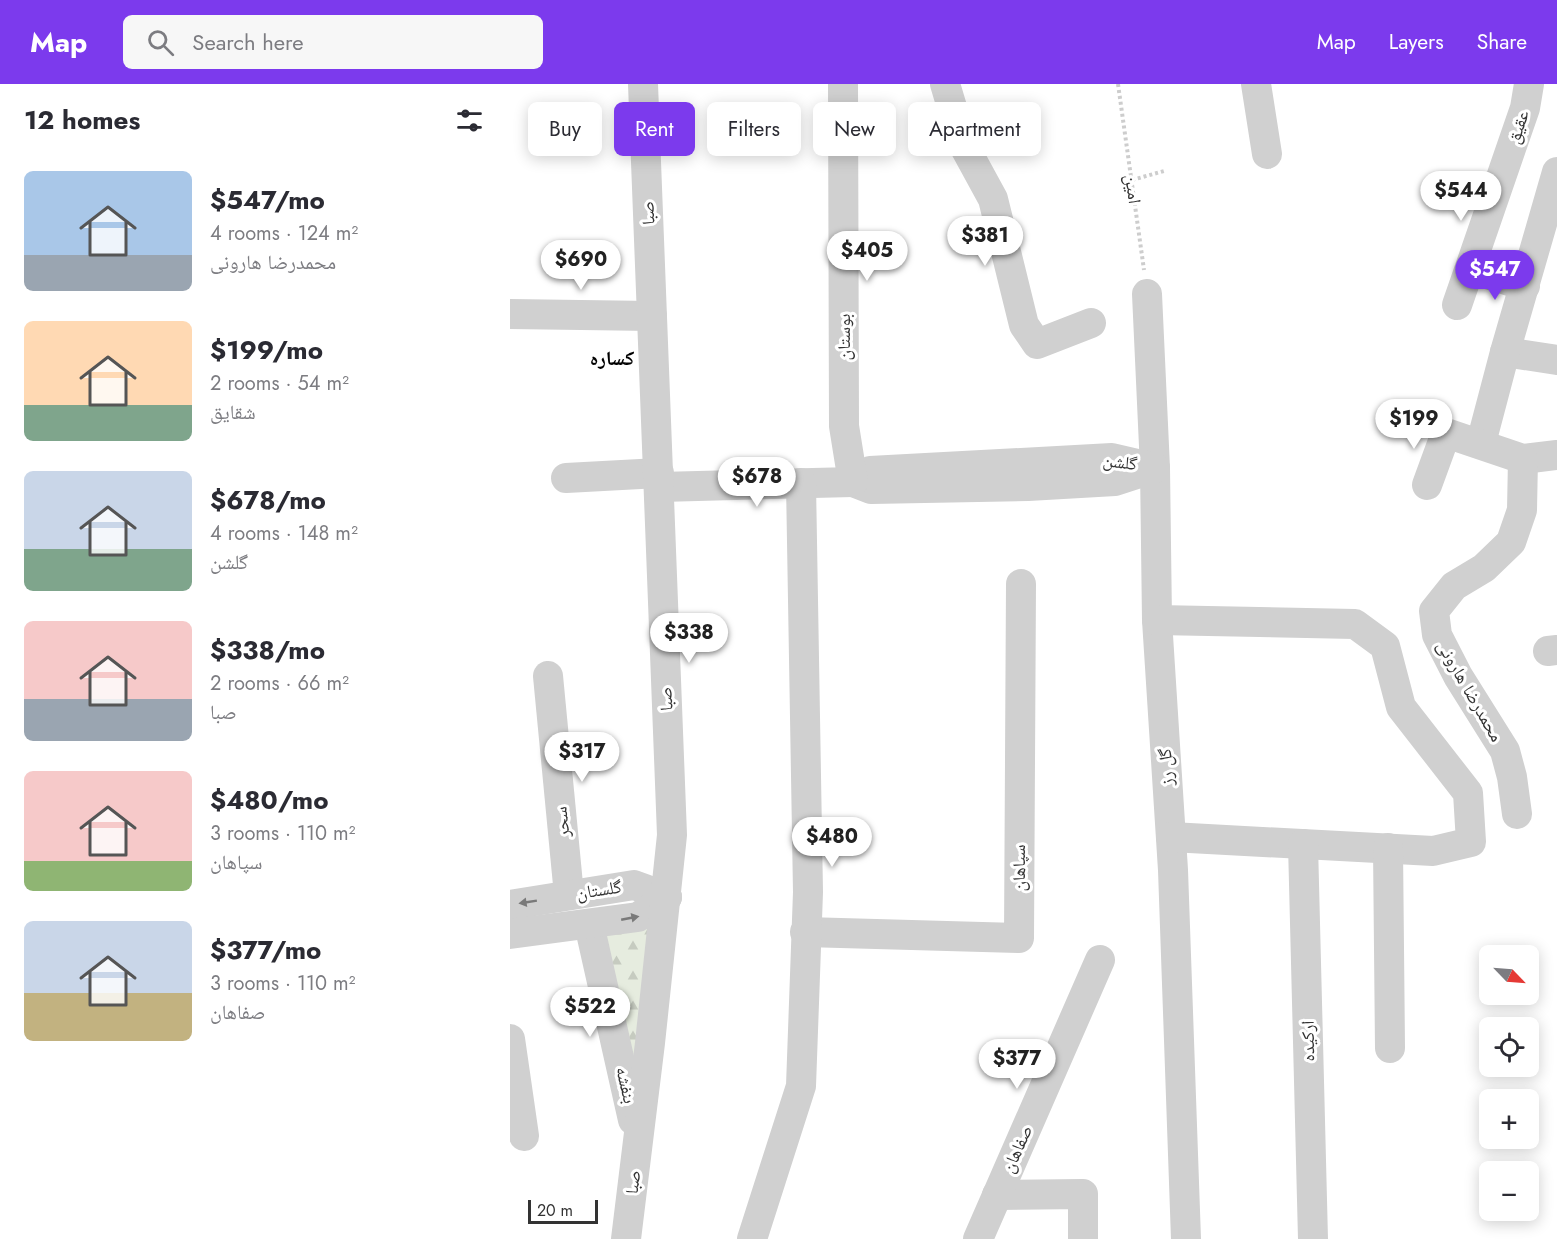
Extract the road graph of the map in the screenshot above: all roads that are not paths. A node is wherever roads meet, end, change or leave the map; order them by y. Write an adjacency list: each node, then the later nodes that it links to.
1 (643, 84): 13 (street, صبا)
2 (843, 84): 23 (street, بوستان)
3 (945, 84): 14 (street)
4 (1256, 84): 6 (street)
5 (1529, 84): 8 (street, عقیق)
6 (1267, 154)
7 (1556, 180): 9 (street)
8 (1471, 268): 9 (street); 11 (street, عقیق)
9 (1538, 272): 15 (street)
10 (1148, 294): 20 (street, گل رز)
11 (1457, 305)
12 (510, 314): 13 (street)
13 (652, 316): 22 (street, صبا)
14 (1091, 323)
15 (1505, 352): 16 (street); 17 (street)
16 (1557, 360)
17 (1481, 443): 19 (street); 25 (street)
18 (1557, 455): 19 (street)
19 (1523, 459): 29 (street, محمدرضا هارونی)
20 (1155, 468): 23 (street, گلشن); 27 (street, گل رز)
21 (566, 478): 22 (street, گلشن)
22 (660, 480): 24 (street, گلشن); 34 (street, صبا)
23 (853, 482): 24 (street, گلشن)
24 (801, 483): 37 (street)
25 (1427, 485)
26 (1021, 584): 37 (street, سپاهان)
27 (1157, 620): 30 (street, گل رز); 32 (street)
28 (548, 676): 33 (street, سحر)
29 (1517, 814)
30 (1171, 837): 31 (street); 49 (street, گل رز)
31 (1303, 844): 32 (street); 50 (street, ارکیده)
32 (1388, 848): 41 (street)
33 (569, 895): 34 (street, گلستان); 35 (street, گلستان, one-way to 35)
34 (667, 897): 36 (street, گلستان, one-way to 34); 43 (street, صبا)
35 (510, 904)
36 (589, 924): 38 (street, گلستان); 43 (street, بنفشه)
37 (805, 932): 46 (street)
38 (510, 934)
39 (1100, 960): 44 (street, صفاهان)
40 (510, 1040): 42 (street)
41 (1390, 1048)
42 (524, 1136)
43 (638, 1141): 45 (street, صبا)
44 (997, 1195): 47 (street, صفاهان); 48 (street)
45 (626, 1239)
46 (752, 1239)
47 (978, 1239)
48 (1083, 1239)
49 (1186, 1239)
50 (1313, 1239)

